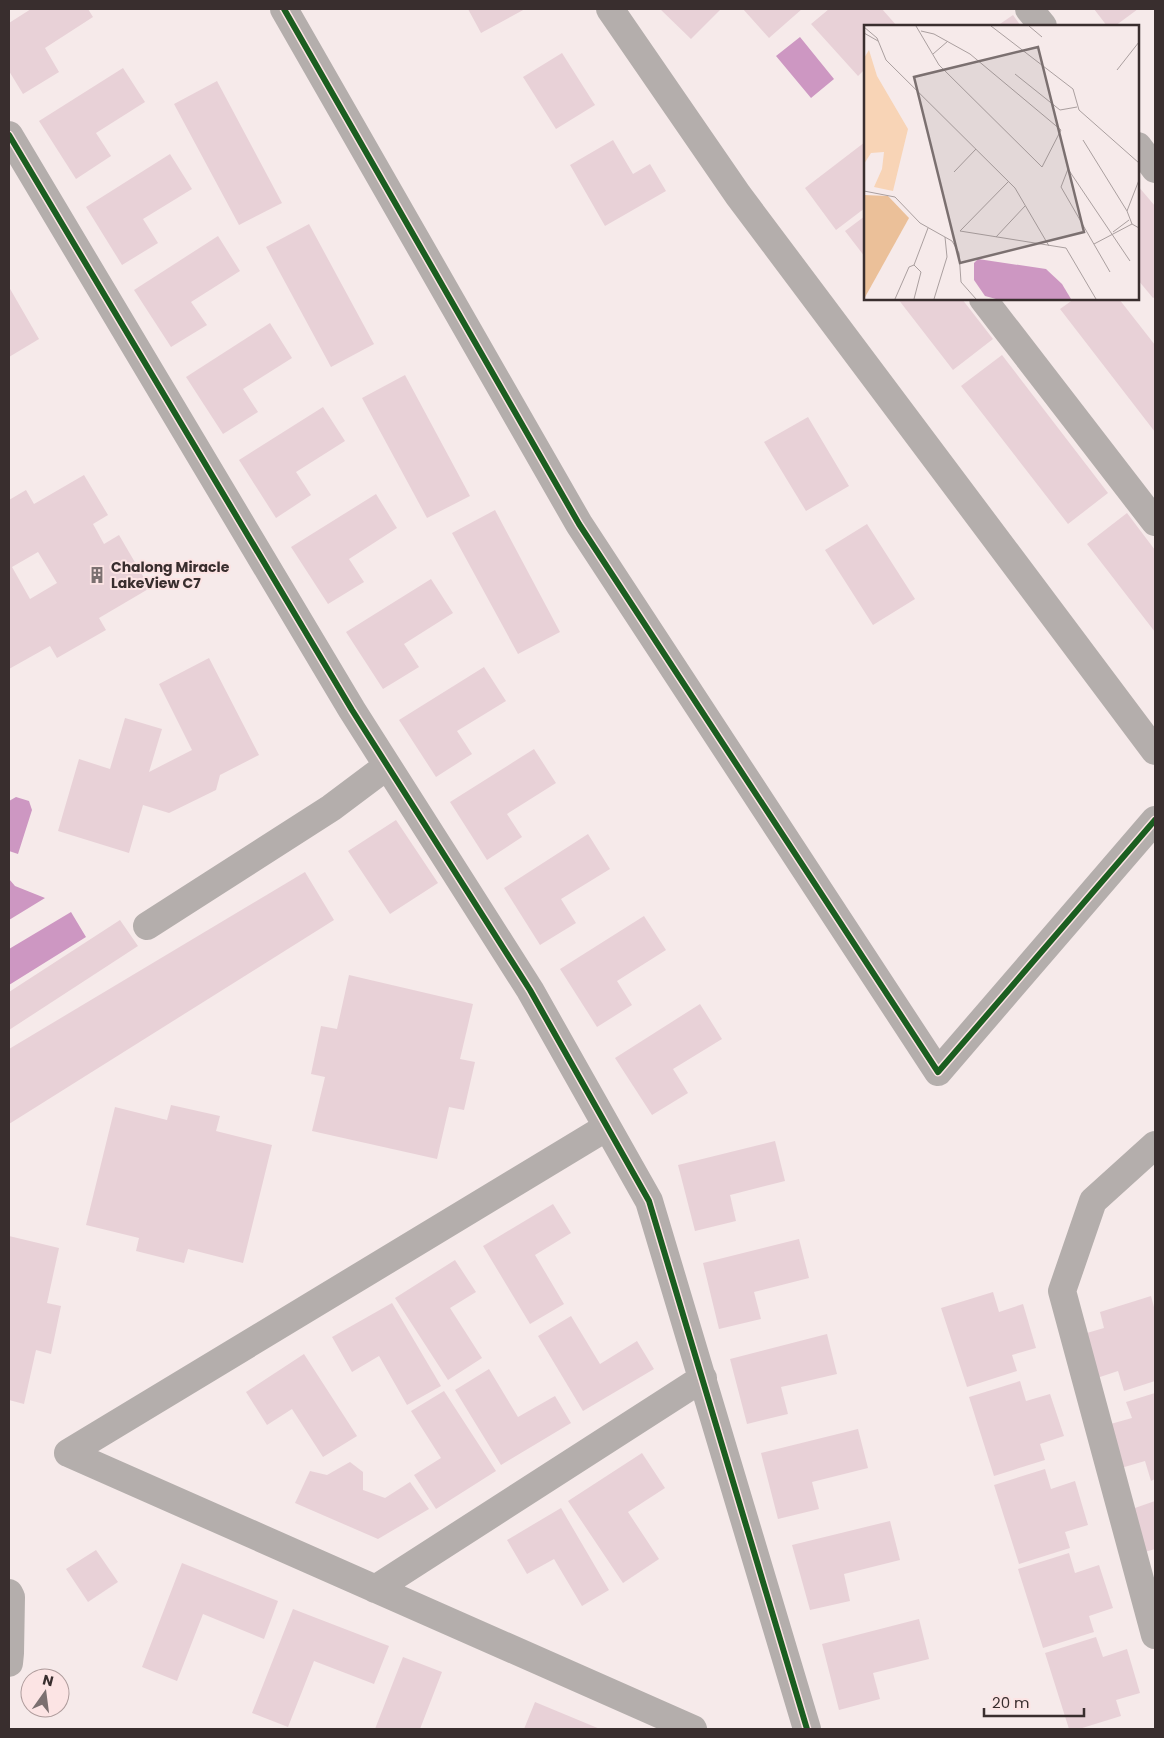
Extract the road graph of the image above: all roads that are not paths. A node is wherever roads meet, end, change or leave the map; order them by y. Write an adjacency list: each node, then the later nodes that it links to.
1 (284, 9): 12 (street)
2 (610, 9): 10 (street)
3 (1029, 9): 4 (street)
4 (1042, 25)
5 (9, 135): 11 (street)
6 (1139, 147): 7 (street)
7 (1155, 168)
8 (984, 300): 9 (street)
9 (1155, 522)
10 (1155, 751)
11 (387, 766): 13 (street); 14 (street)
12 (1155, 820)
13 (147, 926)
14 (607, 1127): 16 (street); 17 (street)
15 (1155, 1145): 19 (street)
16 (703, 1378): 17 (street); 22 (street)
17 (375, 1589): 21 (street)
18 (9, 1593): 20 (street)
19 (1155, 1635)
20 (9, 1663)
21 (693, 1729)
22 (807, 1729)

